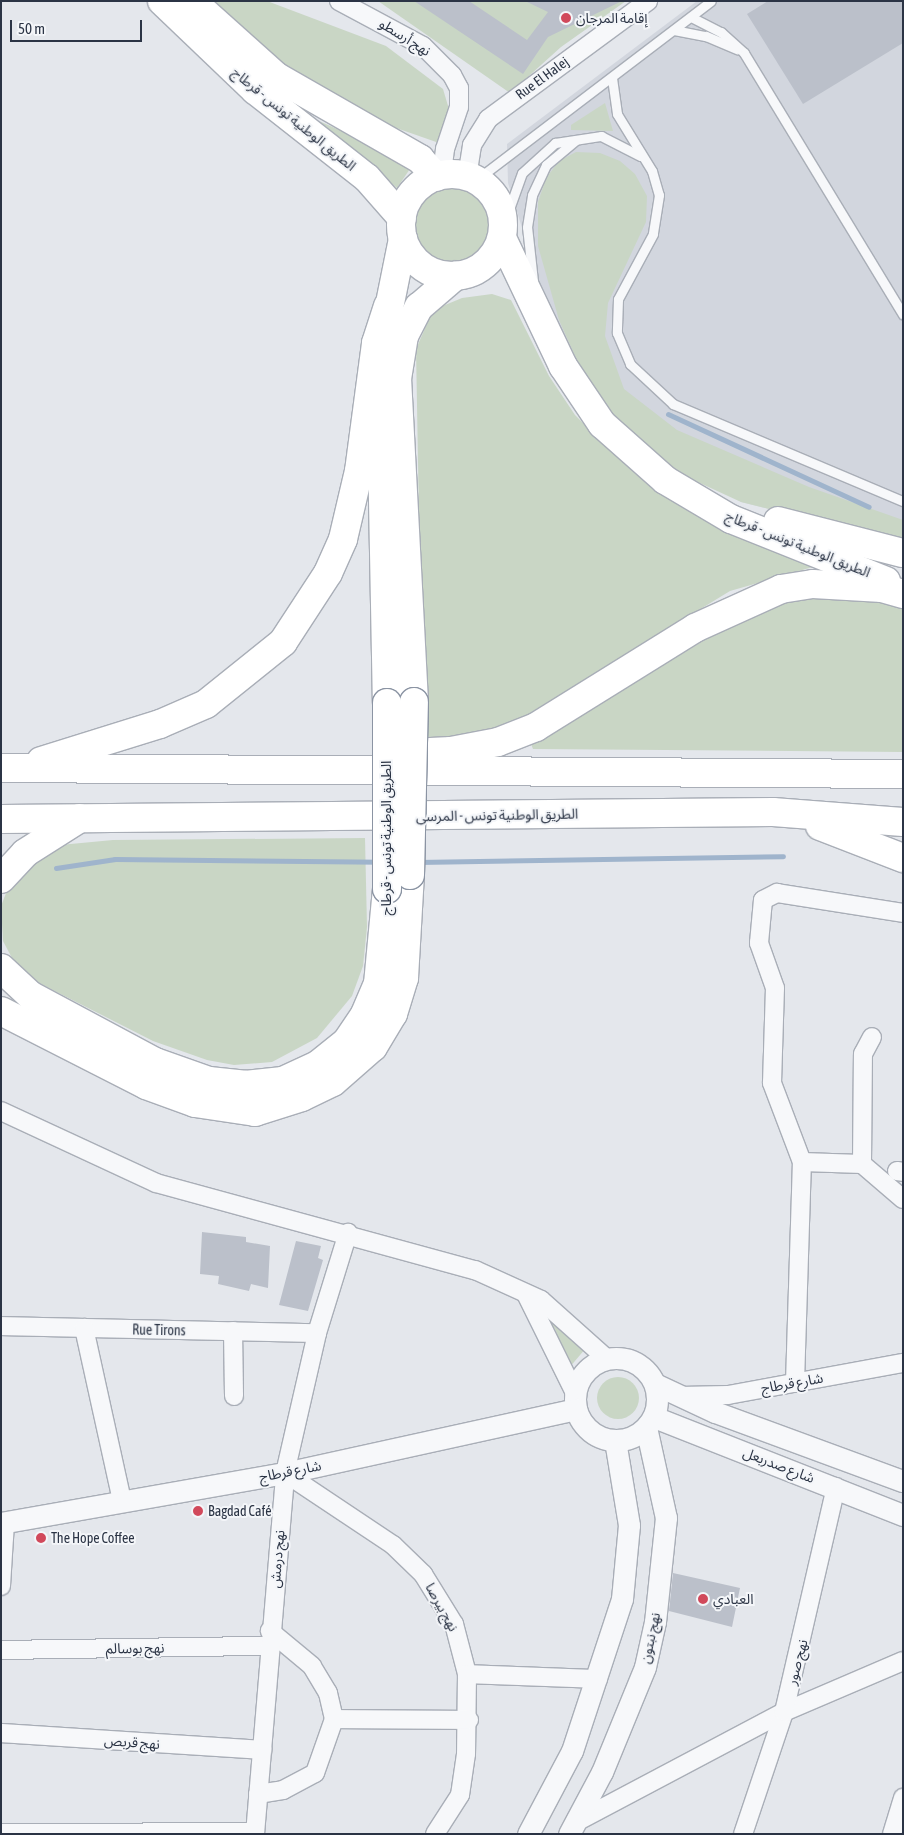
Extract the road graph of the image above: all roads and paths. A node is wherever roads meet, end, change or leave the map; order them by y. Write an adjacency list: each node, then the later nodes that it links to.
1 (162, 1): 13 (highway, الطريق الوطنية تونس - قرطاج)
2 (192, 1): 12 (highway, الطريق الوطنية تونس - قرطاج)
3 (338, 1): 12 (street, نهج أرسطو)
4 (648, 1): 12 (street, Rue El Halej)
5 (711, 1): 6 (lane)
6 (691, 17): 7 (lane); 8 (lane)
7 (674, 30): 8 (lane); 9 (lane)
8 (744, 53): 18 (lane)
9 (612, 78): 11 (lane); 12 (lane)
10 (584, 135): 11 (lane); 14 (lane); 17 (lane)
11 (645, 161): 20 (lane)
12 (455, 177): 13 (highway, الطريق الوطنية تونس - قرطاج); 14 (highway, الطريق الوطنية تونس - قرطاج)
13 (403, 228): 15 (highway, الطريق الوطنية تونس - قرطاج); 16 (highway, الطريق الوطنية تونس - قرطاج)
14 (502, 232): 15 (highway); 17 (highway, الطريق الوطنية تونس - قرطاج)
15 (455, 276): 35 (highway, bridge)
16 (388, 306): 24 (highway); 34 (highway, الطريق الوطنية تونس - قرطاج, bridge)
17 (537, 311): 19 (highway, الطريق الوطنية تونس - قرطاج)
18 (903, 315)
19 (665, 480): 21 (highway); 22 (highway, الطريق الوطنية تونس - قرطاج)
20 (903, 501)
21 (903, 553)
22 (903, 589)
23 (903, 594): 25 (highway)
24 (9, 768): 25 (highway)
25 (298, 772): 26 (highway)
26 (903, 774)
27 (773, 812): 28 (highway, الطريق الوطنية تونس - المرسى); 30 (highway, الطريق الوطنية تونس - المرسى); 31 (highway)
28 (80, 818): 29 (highway, الطريق الوطنية تونس - المرسى); 32 (highway)
29 (1, 819)
30 (903, 822)
31 (903, 858)
32 (1, 879)
33 (903, 913): 38 (street)
34 (1, 968)
35 (1, 1011)
36 (872, 1037): 39 (street)
37 (1, 1111): 41 (street)
38 (802, 1162): 39 (street); 49 (street)
39 (862, 1164): 40 (street)
40 (903, 1199)
41 (348, 1233): 42 (street); 46 (street, نهج درمش)
42 (526, 1294): 47 (street); 53 (street)
43 (1, 1326): 44 (street, Rue Tirons)
44 (84, 1328): 45 (street, Rue Tirons); 59 (street)
45 (233, 1331): 46 (street, Rue Tirons); 51 (street)
46 (317, 1333): 56 (street, نهج درمش)
47 (607, 1359): 50 (street); 53 (street)
48 (903, 1363): 49 (street, شارع قرطاج)
49 (795, 1383): 52 (street, شارع قرطاج)
50 (655, 1384): 52 (street); 54 (street)
51 (234, 1396)
52 (679, 1396): 57 (street)
53 (576, 1401): 55 (street); 56 (street, شارع قرطاج)
54 (650, 1422): 55 (street); 58 (street, شارع صدربعل); 75 (street, نهج نبتون)
55 (614, 1440): 67 (street)
56 (285, 1472): 59 (street, شارع قرطاج); 63 (street, نهج درمش); 66 (street, نهج بيرصا)
57 (903, 1481)
58 (836, 1487): 60 (street, شارع صدربعل); 68 (street, نهج صور)
59 (122, 1501): 61 (street, شارع قرطاج)
60 (903, 1515)
61 (3, 1523): 62 (street)
62 (1, 1586)
63 (270, 1639): 64 (street, نهج بوسالم); 69 (street); 72 (street, نهج درمش)
64 (1, 1650)
65 (903, 1661): 68 (street)
66 (467, 1674): 67 (street); 70 (street, نهج بيرصا)
67 (598, 1679): 79 (street)
68 (784, 1712): 75 (street); 80 (street, نهج صور)
69 (334, 1719): 70 (street); 73 (street)
70 (469, 1720): 78 (street, نهج بيرصا)
71 (1, 1733): 72 (street, نهج قربص)
72 (262, 1750): 73 (street, نهج درمش)
73 (258, 1794): 77 (street, نهج درمش)
74 (903, 1798): 81 (street)
75 (573, 1827)
76 (1, 1833): 77 (street)
77 (255, 1833)
78 (435, 1834)
79 (528, 1834)
80 (743, 1834)
81 (892, 1834)

